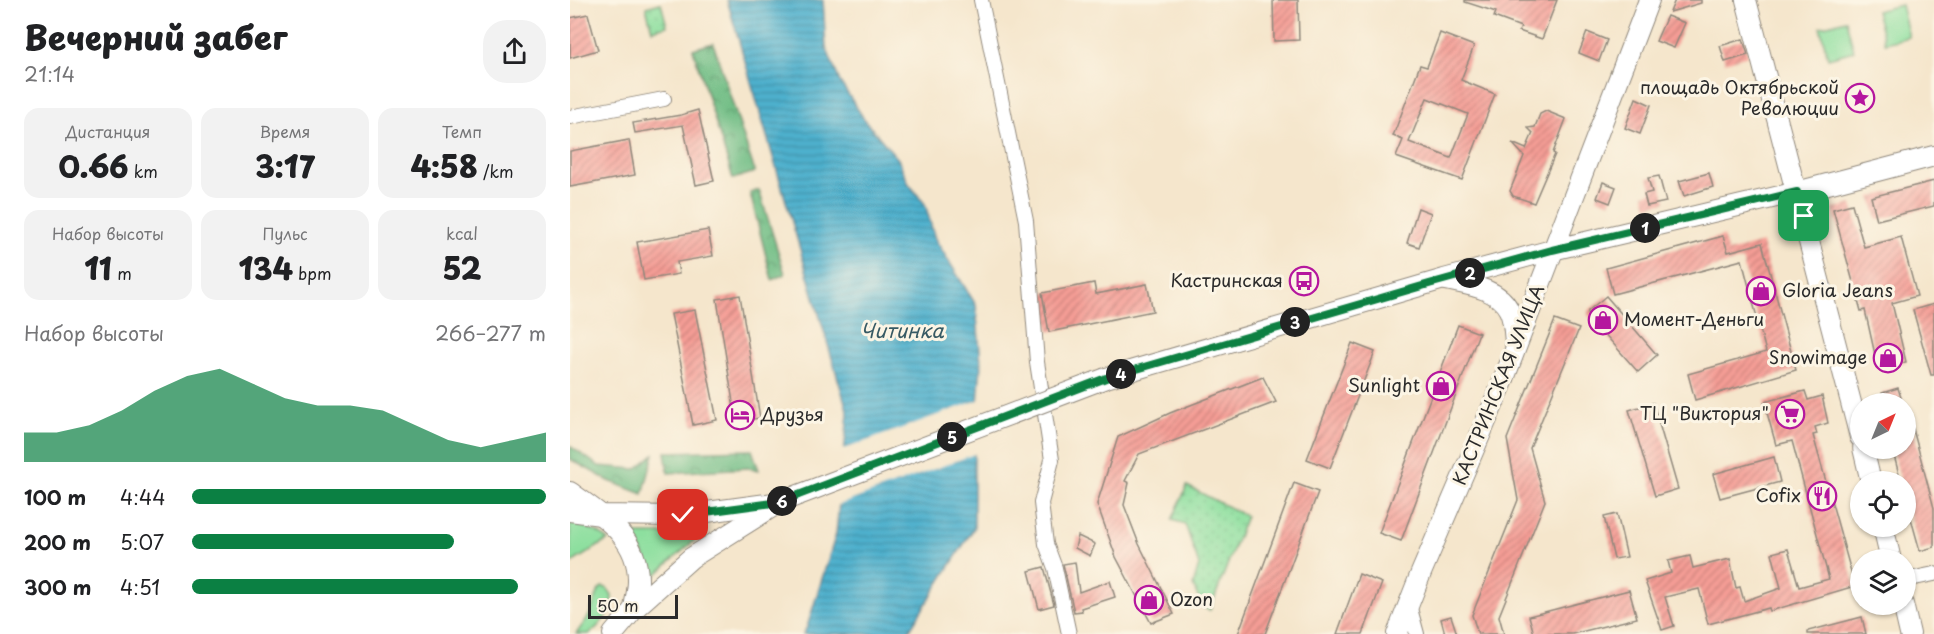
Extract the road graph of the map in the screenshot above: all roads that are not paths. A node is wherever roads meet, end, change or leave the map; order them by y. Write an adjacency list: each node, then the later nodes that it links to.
1 (981, 0): 22 (street)
2 (1649, 0): 8 (main road, КАСТРИНСКАЯ УЛИЦА)
3 (1746, 0): 7 (main road)
4 (664, 99): 5 (street)
5 (570, 117)
6 (1934, 156): 7 (main road)
7 (1797, 192): 8 (main road); 11 (main road)
8 (1552, 250): 9 (main road); 10 (main road, КАСТРИНСКАЯ УЛИЦА)
9 (1444, 279): 10 (main road); 13 (main road, bridge)
10 (1516, 345): 18 (main road, КАСТРИНСКАЯ УЛИЦА)
11 (1850, 398)
12 (570, 492): 15 (main road)
13 (780, 502): 15 (main road); 19 (main road)
14 (570, 511): 15 (main road)
15 (602, 515): 19 (main road)
16 (1934, 574): 17 (street)
17 (1916, 578)
18 (1409, 605): 23 (main road, КАСТРИНСКАЯ УЛИЦА); 24 (street)
19 (634, 609): 21 (main road)
20 (1906, 615): 25 (main road)
21 (613, 634)
22 (1069, 634)
23 (1397, 634)
24 (1417, 634)
25 (1910, 634)

